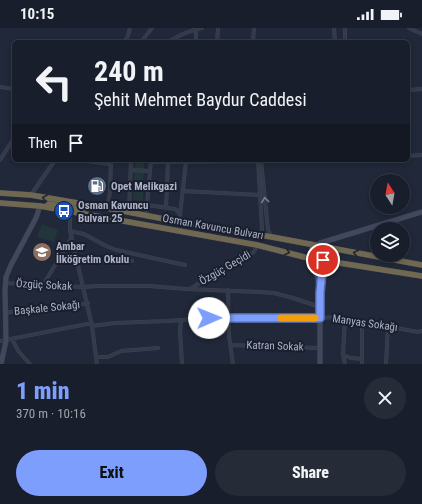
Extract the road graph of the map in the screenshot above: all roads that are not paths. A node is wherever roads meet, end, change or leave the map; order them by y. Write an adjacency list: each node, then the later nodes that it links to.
1 (130, 28): 11 (street)
2 (152, 28): 12 (street)
3 (196, 28): 4 (street); 13 (street); 14 (street)
4 (202, 28)
5 (218, 28): 15 (street)
6 (254, 28): 16 (street)
7 (334, 28): 17 (street)
8 (344, 28): 18 (street)
9 (409, 28): 10 (street)
10 (422, 34)
11 (125, 40)
12 (143, 40)
13 (173, 40)
14 (196, 40)
15 (217, 40)
16 (253, 40)
17 (335, 40)
18 (345, 40)
19 (0, 87): 20 (street)
20 (12, 89)
21 (422, 89): 22 (street)
22 (410, 90)
23 (12, 141): 26 (street)
24 (422, 155): 25 (street)
25 (410, 156)
26 (0, 160)
27 (54, 162): 39 (street)
28 (111, 162): 45 (street)
29 (131, 162): 35 (street)
30 (151, 162): 36 (street)
31 (168, 162): 46 (street)
32 (186, 162): 37 (street)
33 (260, 162): 40 (street)
34 (260, 162): 56 (street, one-way to 34)
35 (131, 170): 36 (street); 48 (street)
36 (150, 171): 42 (street)
37 (183, 191): 40 (street); 50 (street)
38 (0, 193): 39 (highway, Osman Kavuncu Bulvarı)
39 (31, 195): 44 (highway, Osman Kavuncu Bulvarı, one-way to 39)
40 (260, 195): 54 (street)
41 (0, 203): 43 (highway, Osman Kavuncu Bulvarı)
42 (147, 205): 46 (street); 51 (street)
43 (40, 206): 44 (highway); 47 (highway, Osman Kavuncu Bulvarı); 67 (street)
44 (95, 206): 45 (highway, Osman Kavuncu Bulvarı)
45 (107, 208): 48 (highway, Osman Kavuncu Bulvarı)
46 (166, 208): 50 (street)
47 (70, 212): 53 (street); 57 (highway, Osman Kavuncu Bulvarı)
48 (129, 212): 51 (highway, Osman Kavuncu Bulvarı)
49 (422, 212): 58 (street)
50 (180, 214): 52 (street)
51 (146, 216): 52 (highway, Osman Kavuncu Bulvarı)
52 (180, 222): 54 (highway, Osman Kavuncu Bulvarı)
53 (70, 231): 55 (street); 64 (street)
54 (258, 235): 56 (highway, Osman Kavuncu Bulvarı)
55 (72, 237): 63 (street); 68 (street)
56 (272, 237): 58 (highway, Osman Kavuncu Bulvarı)
57 (257, 245): 60 (highway, Osman Kavuncu Bulvarı, one-way to 60); 70 (street, Özgüç Geçidi)
58 (316, 245): 59 (highway, Osman Kavuncu Bulvarı); 60 (highway)
59 (325, 247): 61 (highway); 65 (highway, Osman Kavuncu Bulvarı, one-way to 59)
60 (311, 258): 61 (highway, Osman Kavuncu Bulvarı); 72 (street)
61 (323, 260): 66 (highway, Osman Kavuncu Bulvarı); 72 (street)
62 (132, 261): 63 (street)
63 (77, 262): 69 (street)
64 (185, 265)
65 (422, 266)
66 (422, 276)
67 (4, 282): 68 (street, Özgüç Sokak); 75 (street)
68 (43, 285): 69 (street, Özgüç Sokak)
69 (83, 287): 70 (street, Özgüç Sokak); 73 (street)
70 (190, 289): 71 (street, Özgüç Sokak)
71 (228, 290): 74 (street, Özgüç Sokak); 76 (street)
72 (320, 293): 74 (street)
73 (88, 303): 75 (street, Başkale Sokağı); 81 (street)
74 (320, 307): 77 (street)
75 (5, 313): 86 (street)
76 (229, 318): 77 (street, Manyas Sokağı); 79 (street, Manyas Sokağı); 87 (street)
77 (320, 318): 78 (street, Manyas Sokağı); 89 (street)
78 (345, 318): 80 (street, Manyas Sokağı); 90 (street)
79 (181, 321): 81 (street, Manyas Sokağı); 96 (street)
80 (362, 322): 82 (street, Manyas Sokağı); 92 (street)
81 (92, 324): 84 (street, Manyas Sokağı); 91 (street)
82 (388, 326): 83 (street, Manyas Sokağı); 101 (street)
83 (422, 331)
84 (12, 340): 86 (street, Manyas Sokağı); 94 (street)
85 (0, 341): 86 (street, Manyas Sokağı)
86 (6, 341): 93 (street)
87 (230, 345): 89 (street, Katran Sokak); 97 (street)
88 (158, 348): 91 (street)
89 (320, 348): 98 (street)
90 (343, 355): 92 (street); 99 (street)
91 (96, 357): 95 (street)
92 (362, 359): 100 (street)
93 (1, 364)
94 (30, 364)
95 (97, 364)
96 (182, 364)
97 (233, 364)
98 (320, 364)
99 (345, 364)
100 (362, 364)
101 (386, 364)

